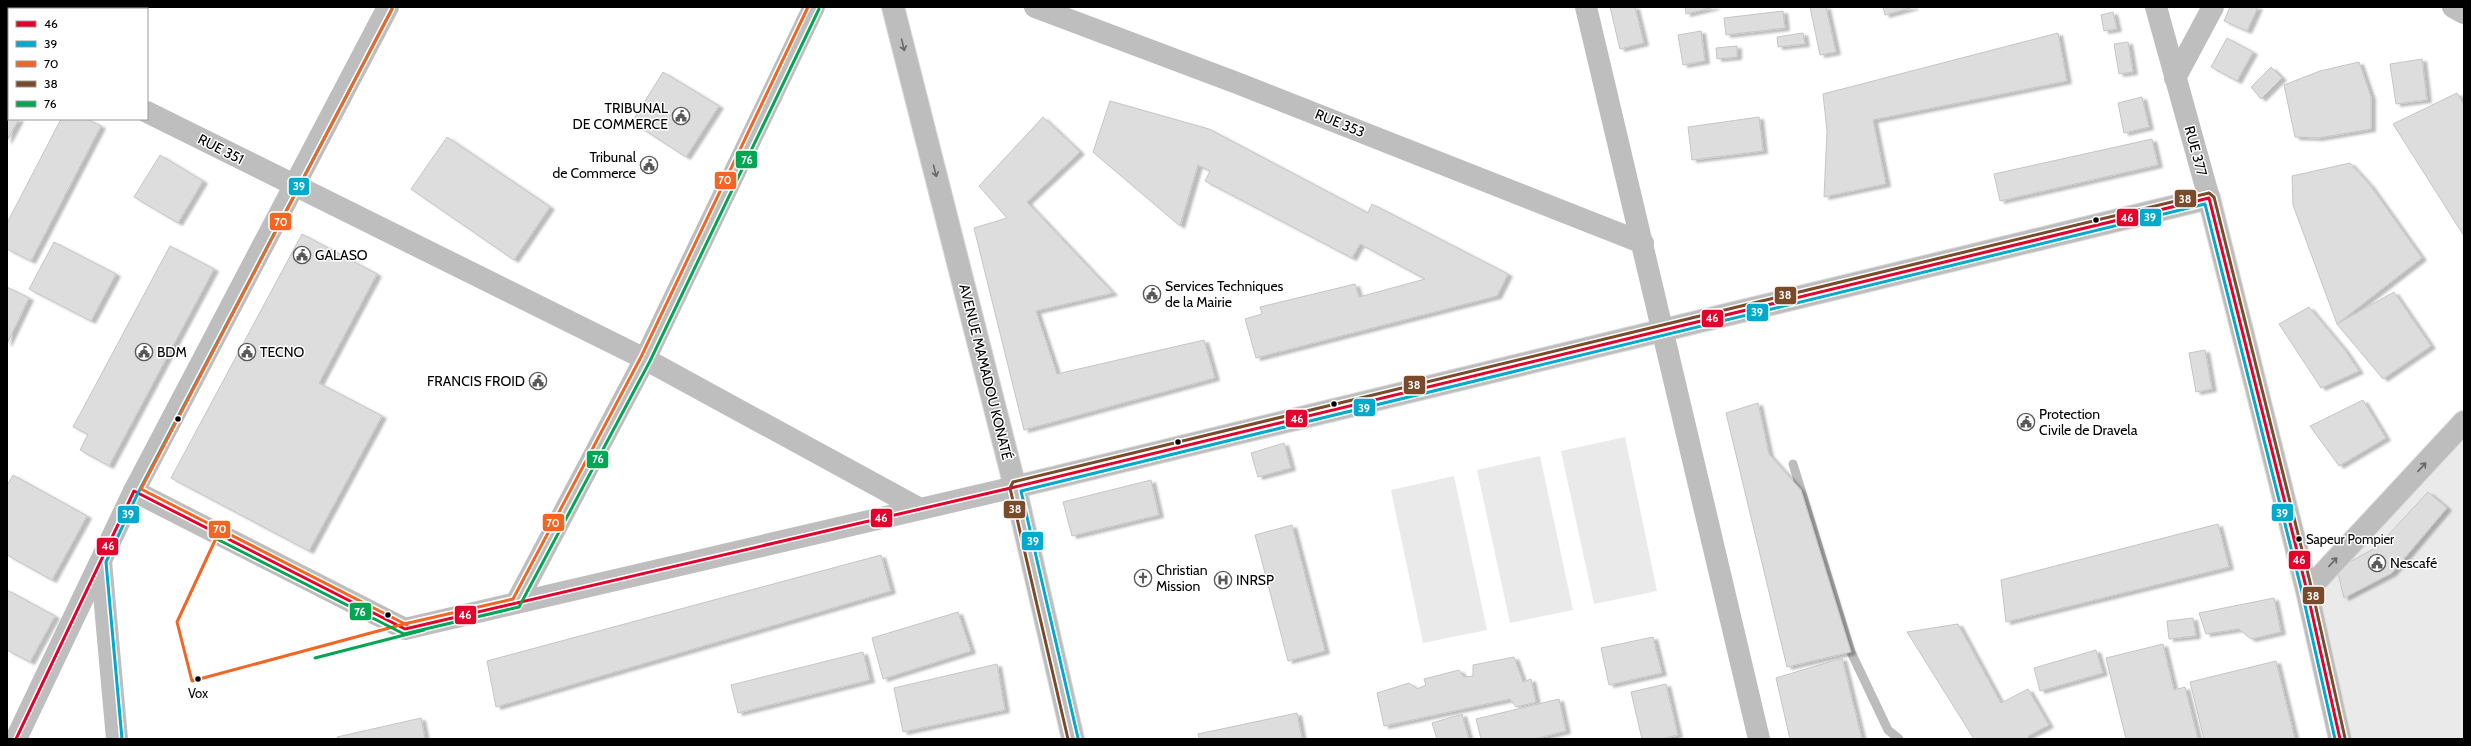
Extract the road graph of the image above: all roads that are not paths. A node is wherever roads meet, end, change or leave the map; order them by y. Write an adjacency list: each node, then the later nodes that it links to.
1 (388, 7): 12 (street)
2 (814, 7): 16 (street)
3 (893, 7): 18 (main road, AVENUE MAMADOU KONATÉ, one-way to 18)
4 (1035, 7): 14 (street, RUE 353)
5 (1586, 7): 14 (street)
6 (2156, 7): 10 (street, RUE 377)
7 (2213, 7): 10 (street)
8 (2453, 7): 9 (street)
9 (2464, 13)
10 (2175, 78): 13 (street, RUE 377)
11 (148, 113): 12 (street, RUE 351)
12 (294, 186): 16 (street, RUE 351); 19 (street)
13 (2209, 198): 15 (main road); 22 (main road, RUE 377)
14 (1643, 244): 15 (street)
15 (1664, 329): 18 (main road); 27 (street)
16 (645, 359): 20 (street, RUE 351); 23 (street)
17 (2464, 422): 22 (main road, one-way to 17)
18 (1015, 487): 20 (street); 26 (main road, AVENUE MAMADOU KONATÉ)
19 (134, 491): 21 (street); 23 (street)
20 (920, 509): 23 (street)
21 (101, 561): 24 (street); 25 (street)
22 (2307, 591): 28 (main road, RUE 377)
23 (516, 603)
24 (16, 739)
25 (117, 739)
26 (1073, 739)
27 (1759, 739)
28 (2340, 739)

